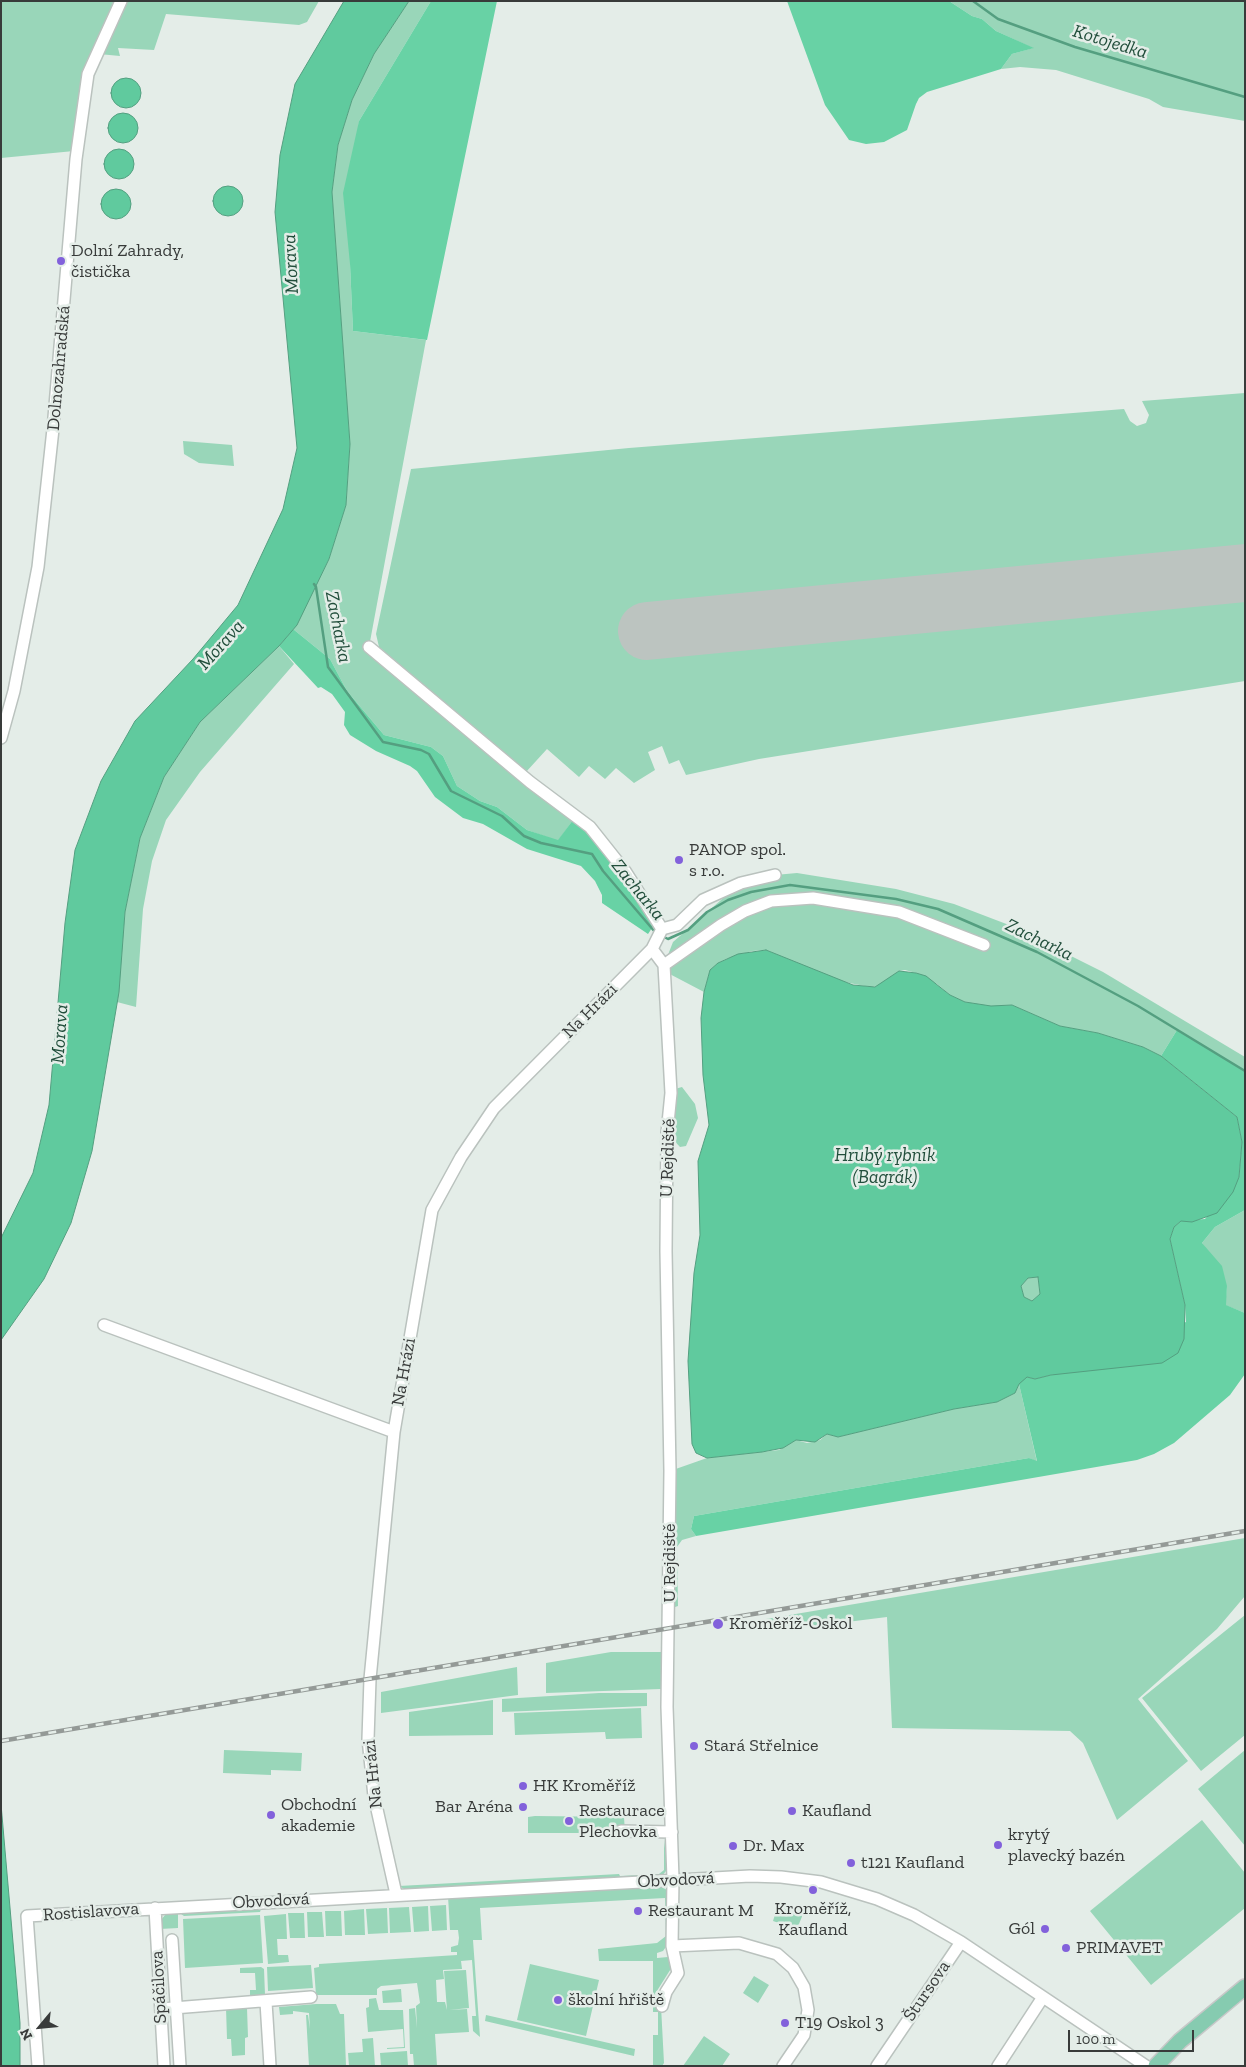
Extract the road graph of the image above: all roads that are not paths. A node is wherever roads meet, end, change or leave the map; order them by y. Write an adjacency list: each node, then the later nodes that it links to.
1 (121, 1): 3 (street, Dolnozahradská)
2 (369, 647): 5 (street)
3 (1, 738)
4 (775, 875): 5 (street)
5 (661, 930): 6 (street, Na Hrázi)
6 (654, 945): 8 (street); 10 (street, Na Hrázi)
7 (984, 945): 8 (street)
8 (664, 965): 12 (street, U Rejdiště)
9 (104, 1324): 10 (street)
10 (394, 1432): 14 (street, Na Hrázi)
11 (621, 1831): 12 (street)
12 (672, 1832): 13 (street, U Rejdiště)
13 (673, 1879): 14 (street, Obvodová); 17 (street, Obvodová); 18 (street, U Rejdiště)
14 (396, 1894): 15 (street, Obvodová)
15 (155, 1908): 25 (street, Spáčilova); 26 (street, Rostislavova)
16 (172, 1940): 24 (street, Spáčilova)
17 (961, 1942): 21 (street, Obvodová); 31 (street, Štursova)
18 (672, 1946): 23 (street, U Rejdiště); 30 (street)
19 (1245, 1987): 34 (main road)
20 (311, 1997): 22 (street)
21 (1043, 1997): 32 (street); 33 (street, Obvodová)
22 (266, 2002): 24 (street); 29 (street)
23 (662, 2006)
24 (177, 2007): 25 (street); 28 (street, Spáčilova)
25 (161, 2008): 27 (street, Spáčilova)
26 (38, 2066)
27 (164, 2066)
28 (180, 2066)
29 (270, 2066)
30 (783, 2066)
31 (877, 2066)
32 (998, 2066)
33 (1146, 2066)
34 (1156, 2066)

